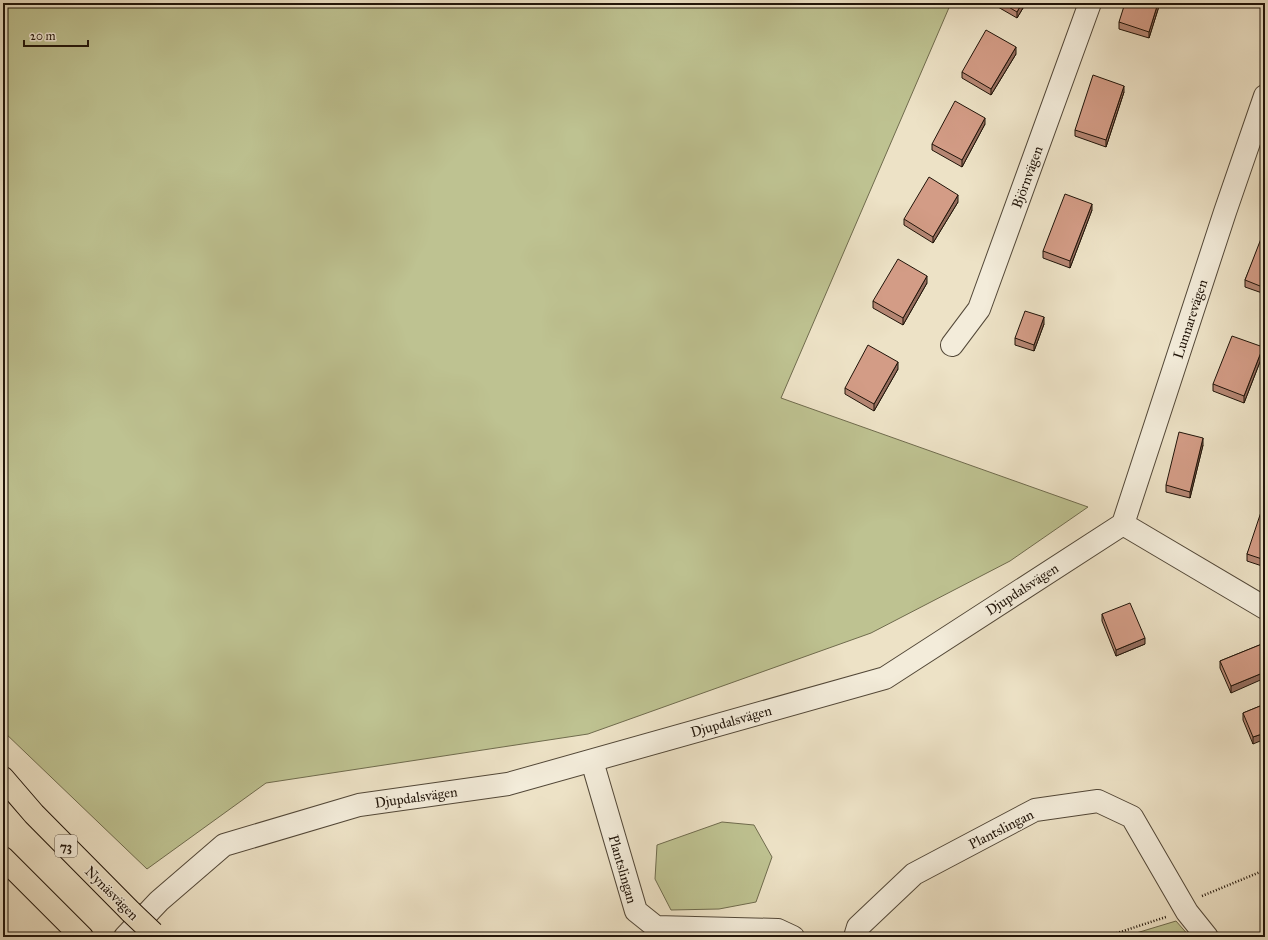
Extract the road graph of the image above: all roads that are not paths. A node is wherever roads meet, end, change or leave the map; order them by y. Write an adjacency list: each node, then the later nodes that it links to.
1 (1090, 3): 3 (street, Björnvägen)
2 (1263, 110): 4 (street, Lunnarevägen)
3 (952, 345)
4 (1123, 524): 5 (street); 6 (street, Djupdalsvägen)
5 (1265, 608)
6 (592, 761): 11 (street, Djupdalsvägen); 12 (street, Plantslingan)
7 (3, 778): 9 (highway, Nynäsvägen / 73, bridge)
8 (3, 858): 10 (highway)
9 (155, 935)
10 (82, 937)
11 (126, 937)
12 (793, 937)
13 (855, 937): 14 (street, Plantslingan)
14 (1207, 937)

